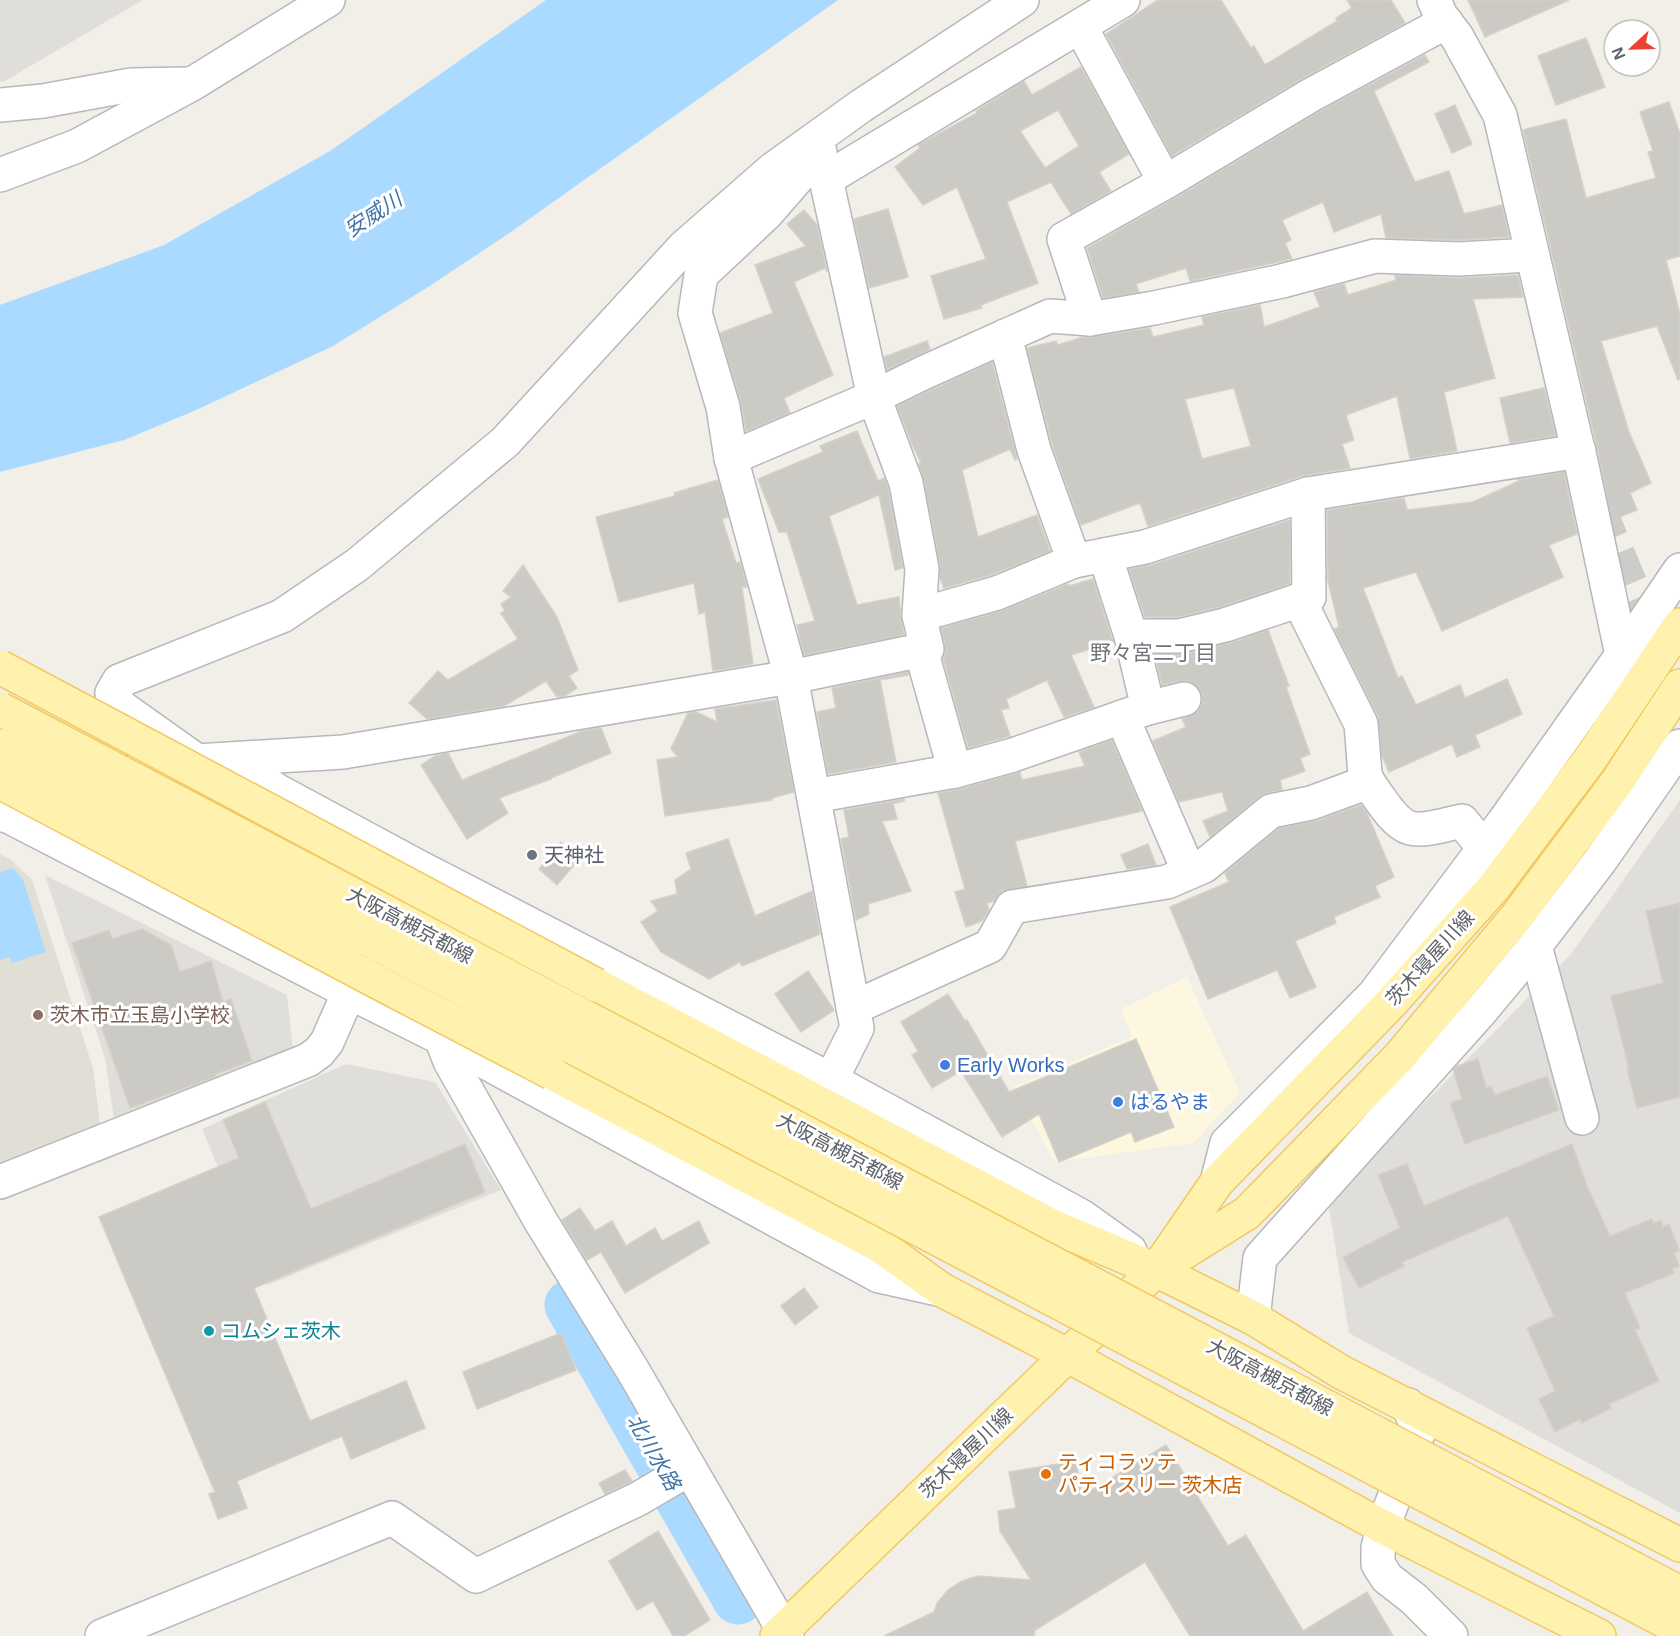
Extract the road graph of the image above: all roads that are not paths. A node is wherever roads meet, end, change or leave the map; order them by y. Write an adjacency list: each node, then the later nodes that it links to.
1 (328, 0): 7 (street)
2 (1022, 0): 9 (street)
3 (1101, 0): 6 (street)
4 (1123, 0): 6 (street)
5 (1440, 11): 11 (street); 12 (street)
6 (1076, 28): 11 (street); 15 (street)
7 (192, 84): 8 (street); 10 (street)
8 (0, 105)
9 (861, 106): 17 (street); 36 (street)
10 (0, 175)
11 (1165, 182): 13 (street)
12 (1532, 255): 13 (street); 16 (street)
13 (1090, 319): 14 (street)
14 (1005, 336): 15 (street); 19 (street)
15 (874, 397): 17 (street); 22 (street)
16 (1579, 451): 18 (street); 26 (street)
17 (731, 458): 28 (street)
18 (1308, 494): 19 (street); 21 (street)
19 (1089, 558): 22 (street); 24 (street)
20 (1680, 570): 26 (street)
21 (1299, 600): 24 (street); 39 (street)
22 (919, 615): 25 (street)
23 (1680, 625): 53 (main road, 茨木寝屋川線)
24 (1131, 636): 32 (street)
25 (921, 650): 28 (street); 37 (street)
26 (1623, 655): 43 (street)
27 (0, 667): 54 (main road, bridge)
28 (791, 677): 35 (street); 41 (street)
29 (1680, 686): 54 (main road, 茨木寝屋川線)
30 (1184, 699): 32 (street)
31 (0, 709): 62 (main road, 大阪高槻京都線, bridge)
32 (1135, 712): 37 (street); 45 (street)
33 (0, 746): 63 (main road, 大阪高槻京都線, bridge)
34 (1680, 746): 46 (street)
35 (237, 759): 36 (street); 44 (street)
36 (196, 761): 40 (street)
37 (955, 771): 41 (street)
38 (0, 782): 55 (main road, bridge)
39 (1368, 782): 43 (street); 45 (street)
40 (0, 789)
41 (814, 796): 48 (street)
42 (0, 814): 47 (street)
43 (1484, 848): 53 (street)
44 (417, 866): 47 (street); 50 (street)
45 (1189, 872): 48 (street)
46 (1535, 946): 51 (street); 56 (street)
47 (349, 992): 49 (street); 52 (street)
48 (853, 1008): 50 (street)
49 (441, 1038): 55 (street); 59 (street)
50 (831, 1080): 54 (street)
51 (1582, 1118)
52 (0, 1182)
53 (1217, 1182): 54 (main road, 茨木寝屋川線)
54 (1156, 1270): 56 (main road); 57 (main road, 茨木寝屋川線)
55 (942, 1290): 57 (main road)
56 (1252, 1318): 58 (main road)
57 (1067, 1355): 60 (main road); 64 (main road, 茨木寝屋川線)
58 (1408, 1405): 60 (street); 61 (main road)
59 (674, 1479): 64 (street); 65 (street)
60 (1383, 1527): 66 (street); 67 (main road)
61 (1680, 1545)
62 (1680, 1593)
63 (1680, 1629)
64 (782, 1634)
65 (102, 1636)
66 (1451, 1636)
67 (1599, 1636)

